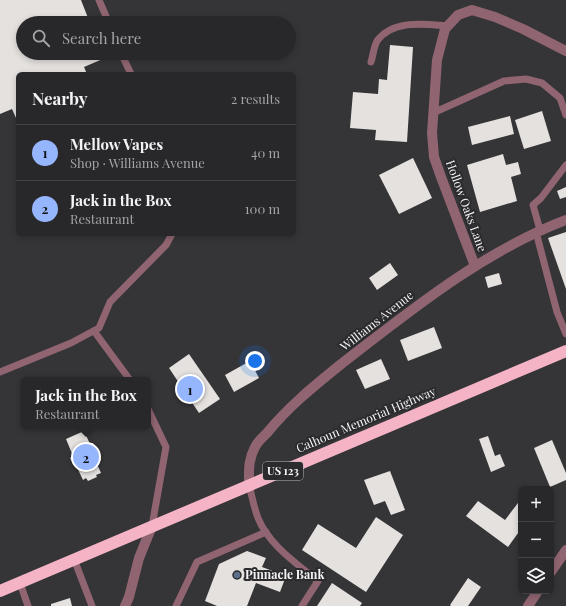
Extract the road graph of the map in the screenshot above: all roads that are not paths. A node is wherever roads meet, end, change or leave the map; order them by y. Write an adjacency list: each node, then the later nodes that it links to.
1 (99, 0): 2 (lane)
2 (106, 16)
3 (448, 26): 4 (street, Hollow Oaks Lane); 6 (lane); 8 (street, Hollow Oaks Lane)
4 (566, 51)
5 (124, 60): 7 (lane)
6 (371, 62)
7 (130, 72)
8 (433, 113): 9 (lane); 14 (street, Hollow Oaks Lane)
9 (566, 115)
10 (566, 165): 12 (lane)
11 (566, 220): 12 (street, Williams Avenue)
12 (538, 231): 14 (street, Williams Avenue); 16 (lane)
13 (171, 236): 15 (lane)
14 (475, 266): 21 (street, Williams Avenue)
15 (94, 331): 18 (lane); 19 (lane)
16 (566, 334)
17 (566, 351): 21 (highway, Calhoun Memorial Highway / US 123)
18 (0, 372)
19 (128, 377)
20 (151, 415): 22 (lane)
21 (248, 485): 22 (highway, Calhoun Memorial Highway / US 123); 23 (lane)
22 (152, 526): 25 (highway, Calhoun Memorial Highway / US 123); 32 (street)
23 (266, 532): 33 (lane); 34 (lane)
24 (566, 550): 26 (street)
25 (74, 559): 27 (highway, Calhoun Memorial Highway / US 123); 31 (lane)
26 (554, 568)
27 (20, 583): 28 (highway, Calhoun Memorial Highway / US 123); 30 (lane)
28 (0, 591)
29 (536, 594): 35 (street)
30 (28, 606)
31 (92, 606)
32 (125, 606)
33 (176, 606)
34 (302, 606)
35 (528, 606)

